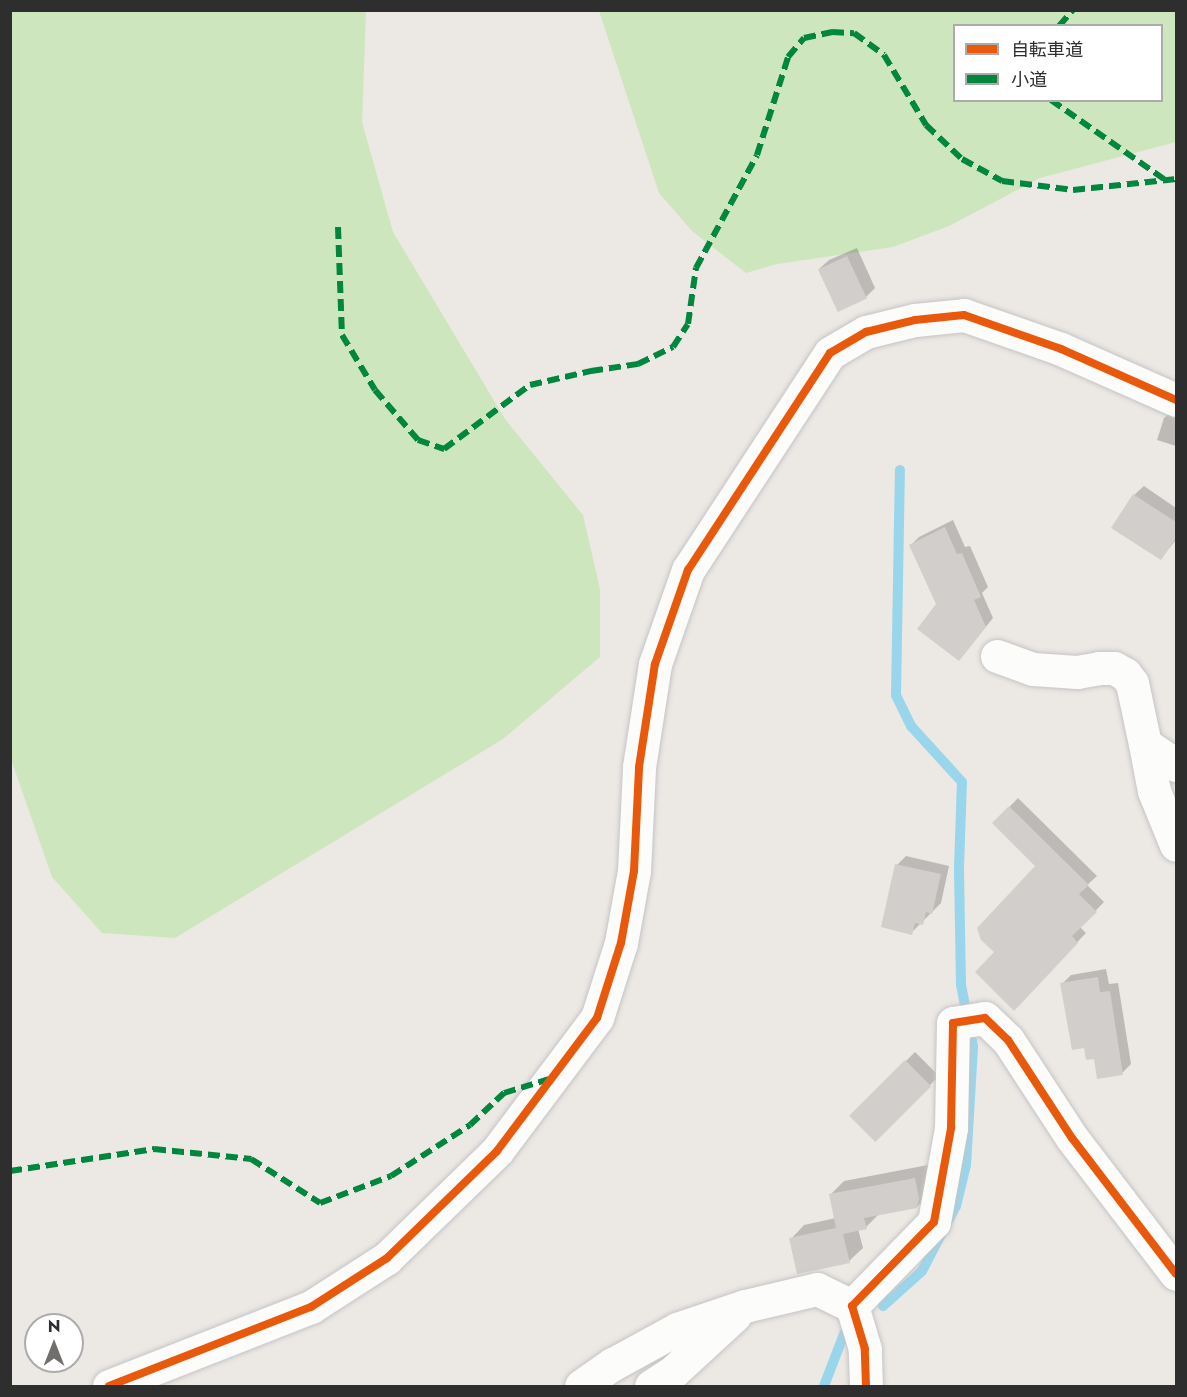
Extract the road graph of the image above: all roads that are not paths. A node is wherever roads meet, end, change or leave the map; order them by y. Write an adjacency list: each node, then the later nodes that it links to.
1 (1176, 400): 9 (street)
2 (997, 656): 3 (street)
3 (1145, 744): 4 (street); 5 (street)
4 (1176, 765)
5 (1176, 845)
6 (1176, 1274): 8 (street)
7 (746, 1306): 8 (street); 10 (street); 11 (street)
8 (852, 1306): 12 (street)
9 (109, 1386)
10 (581, 1386)
11 (651, 1386)
12 (866, 1386)

